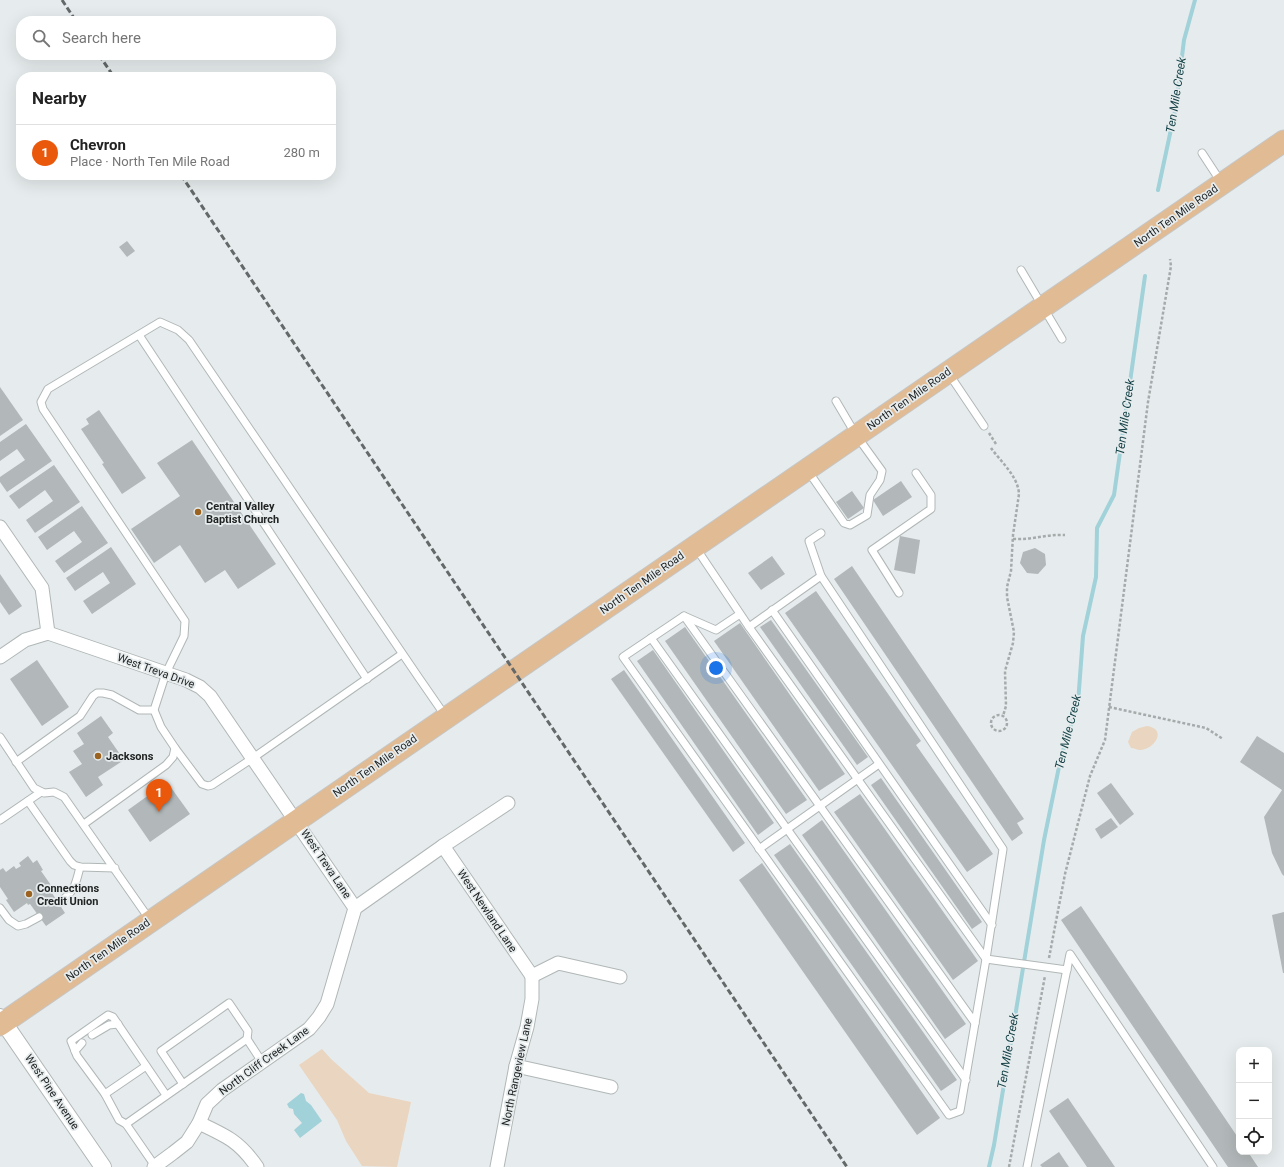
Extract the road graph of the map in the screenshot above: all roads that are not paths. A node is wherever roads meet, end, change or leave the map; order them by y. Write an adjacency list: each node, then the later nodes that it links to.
1 (1284, 141): 3 (main road, North Ten Mile Road)
2 (1202, 153): 3 (lane)
3 (1222, 184): 5 (main road, North Ten Mile Road)
4 (1021, 270): 5 (lane)
5 (1043, 307): 7 (lane); 8 (main road, North Ten Mile Road)
6 (139, 335): 25 (lane); 27 (lane); 28 (lane)
7 (1062, 339)
8 (948, 372): 10 (lane); 11 (main road, North Ten Mile Road)
9 (836, 401): 11 (lane)
10 (984, 426)
11 (856, 435): 12 (main road, North Ten Mile Road); 12 (lane)
12 (806, 469): 16 (main road, North Ten Mile Road)
13 (916, 473): 18 (lane)
14 (0, 528): 23 (street)
15 (821, 533): 17 (lane)
16 (695, 546): 20 (lane); 30 (main road, North Ten Mile Road)
17 (821, 576): 19 (lane); 54 (lane)
18 (899, 593)
19 (772, 610): 22 (lane); 35 (lane)
20 (740, 614): 21 (lane); 22 (lane)
21 (684, 616): 24 (lane); 40 (lane)
22 (749, 627): 36 (lane)
23 (48, 632): 26 (street); 27 (street, West Treva Drive)
24 (651, 638): 44 (lane); 46 (lane)
25 (402, 654): 28 (lane); 30 (lane)
26 (0, 657)
27 (166, 673): 29 (lane); 33 (street, West Treva Drive)
28 (367, 678): 33 (lane)
29 (154, 710): 32 (lane); 34 (lane)
30 (446, 717): 42 (main road, North Ten Mile Road)
31 (0, 737): 34 (lane)
32 (175, 748): 33 (lane); 43 (lane)
33 (253, 758): 42 (street, West Treva Drive)
34 (16, 762): 37 (lane)
35 (879, 764): 36 (lane); 54 (lane)
36 (857, 779): 40 (lane); 55 (lane)
37 (41, 792): 38 (lane); 43 (lane)
38 (28, 801): 41 (lane); 47 (lane)
39 (508, 804): 45 (street)
40 (820, 805): 44 (lane); 60 (lane)
41 (0, 820)
42 (296, 820): 51 (street, West Treva Lane); 53 (main road, North Ten Mile Road)
43 (84, 824): 48 (lane)
44 (787, 829): 46 (lane); 69 (lane)
45 (443, 846): 51 (street); 57 (street, West Newland Lane)
46 (759, 849): 69 (lane)
47 (80, 867): 48 (lane); 49 (lane)
48 (115, 868): 53 (lane)
49 (59, 903)
50 (0, 908): 52 (lane)
51 (355, 908): 66 (street, North Cliff Creek Lane)
52 (39, 917)
53 (150, 921): 59 (main road, North Ten Mile Road)
54 (992, 925): 55 (lane)
55 (986, 958): 56 (lane); 60 (lane)
56 (1067, 970): 80 (lane); 81 (lane)
57 (532, 976): 58 (street); 68 (street, North Rangeview Lane)
58 (620, 976)
59 (1, 1021): 76 (street, West Pine Avenue)
60 (976, 1023): 69 (lane)
61 (118, 1024): 62 (lane); 65 (lane); 67 (lane)
62 (92, 1035)
63 (247, 1039): 66 (lane); 70 (lane); 70 (lane)
64 (82, 1043): 65 (lane)
65 (74, 1051): 72 (lane)
66 (262, 1062): 74 (street, North Cliff Creek Lane)
67 (146, 1066): 72 (lane); 73 (lane)
68 (516, 1066): 71 (street); 79 (street, North Rangeview Lane)
69 (966, 1080)
70 (183, 1084): 73 (lane)
71 (611, 1087)
72 (105, 1094): 75 (lane)
73 (166, 1095): 75 (lane)
74 (199, 1123): 77 (street, North Cliff Creek Lane); 78 (street)
75 (126, 1124): 77 (lane)
76 (103, 1167)
77 (154, 1167)
78 (257, 1167)
79 (497, 1167)
80 (1027, 1167)
81 (1213, 1167)

